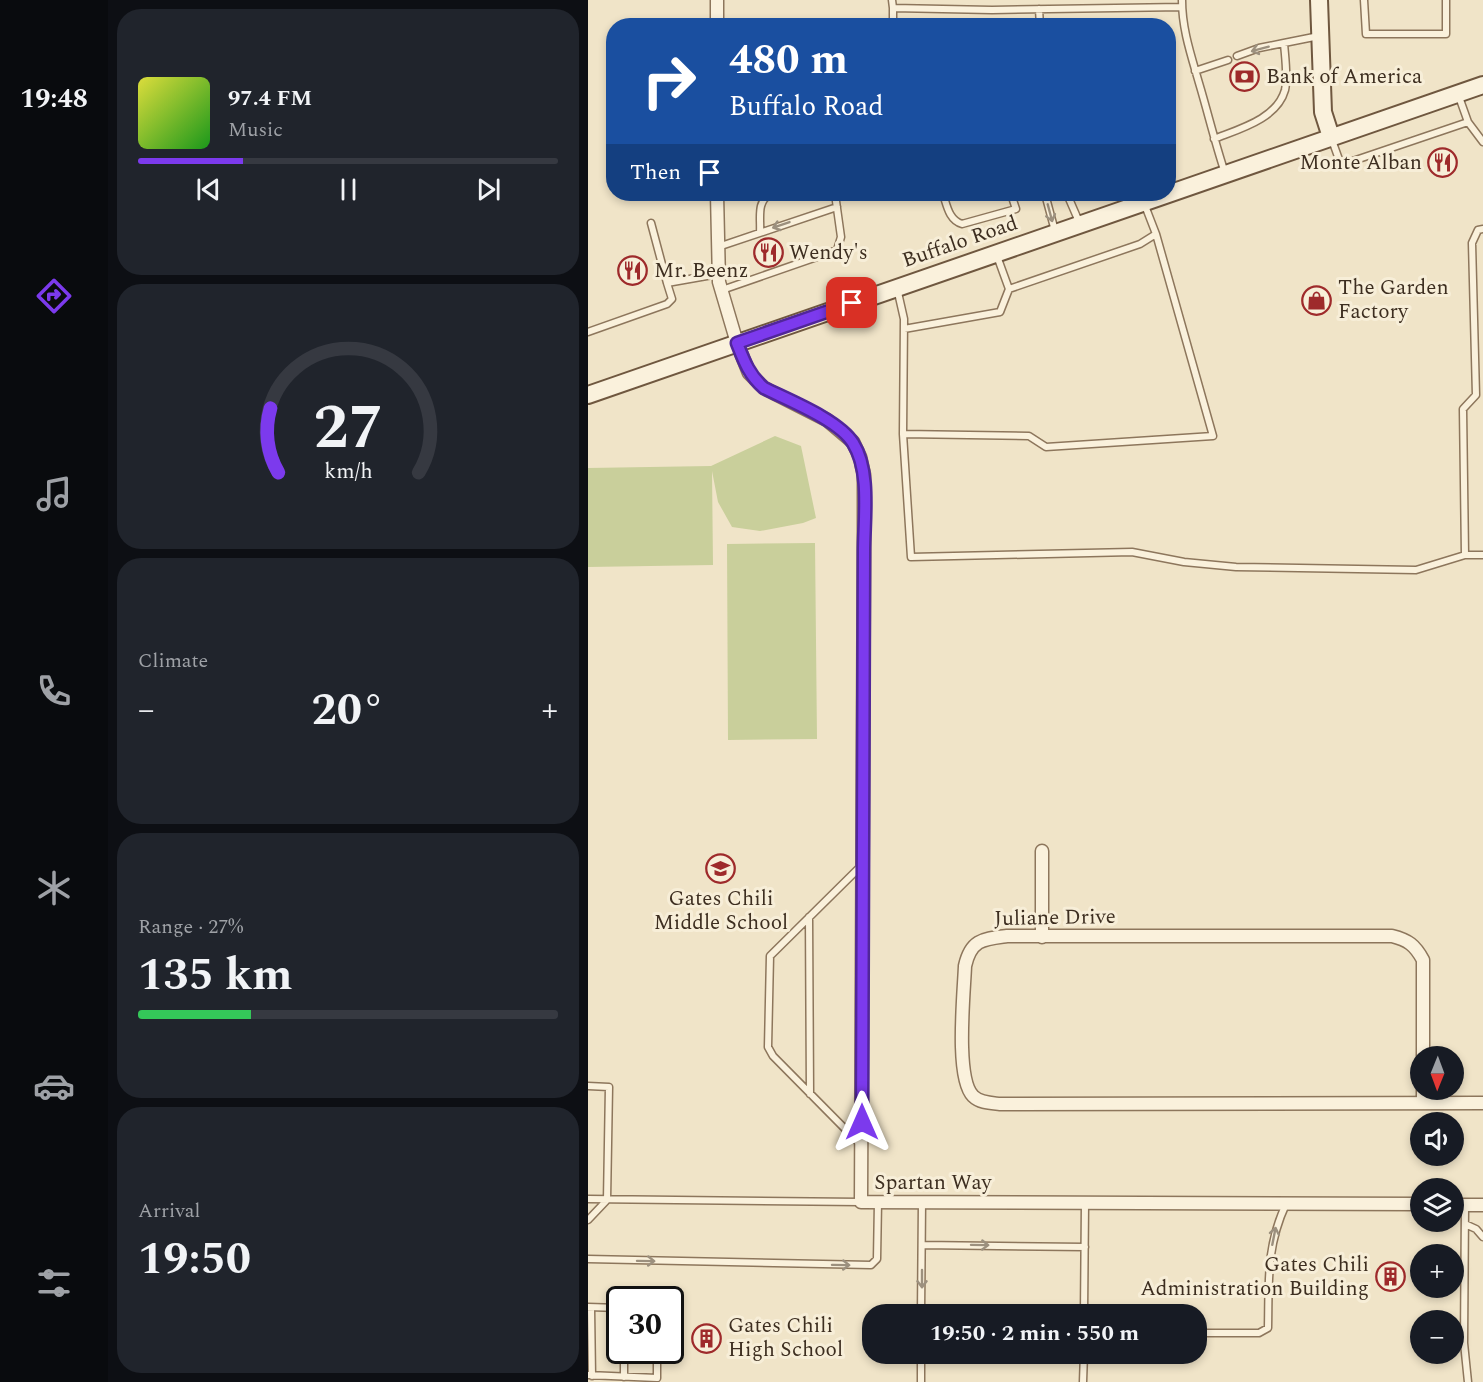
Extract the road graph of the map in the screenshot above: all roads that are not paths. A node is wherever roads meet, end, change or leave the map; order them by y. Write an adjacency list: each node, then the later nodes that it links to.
1 (717, 0): 11 (street)
2 (892, 0): 8 (lane)
3 (991, 0): 10 (lane)
4 (1319, 0): 14 (main road)
5 (1364, 0): 6 (lane)
6 (1446, 0)
7 (1182, 4): 9 (lane); 18 (lane)
8 (893, 8): 10 (lane); 12 (lane)
9 (1039, 9): 10 (lane); 13 (lane)
10 (992, 10)
11 (717, 18)
12 (893, 18)
13 (1040, 18)
14 (1320, 36): 15 (lane); 22 (main road)
15 (1284, 43): 16 (lane, one-way to 16); 23 (lane)
16 (1237, 56)
17 (1228, 60): 18 (lane)
18 (1195, 71): 23 (lane)
19 (1483, 85): 20 (main road, Buffalo Road)
20 (1458, 93): 21 (lane); 22 (main road, Buffalo Road)
21 (1468, 122): 22 (lane); 24 (lane)
22 (1331, 137): 25 (main road, Buffalo Road)
23 (1214, 139): 25 (lane)
24 (1483, 142)
25 (1225, 174): 26 (main road, Buffalo Road)
26 (1176, 191)
27 (717, 201): 43 (street, Spartan Way)
28 (762, 201): 40 (lane)
29 (836, 201): 36 (lane)
30 (945, 201): 31 (lane)
31 (1013, 201)
32 (1047, 201): 41 (lane, one-way to 41)
33 (1070, 201): 38 (lane)
34 (1147, 201): 35 (main road, Buffalo Road)
35 (1144, 202): 38 (main road, Buffalo Road); 42 (lane)
36 (837, 207): 40 (lane, one-way to 40); 49 (lane)
37 (651, 223): 46 (lane)
38 (1080, 224): 41 (main road, Buffalo Road)
39 (1483, 229): 55 (lane)
40 (760, 232): 43 (lane)
41 (1055, 233): 44 (main road, Buffalo Road)
42 (1156, 234): 48 (lane); 54 (lane)
43 (718, 247): 45 (street, Spartan Way)
44 (996, 254): 47 (main road, Buffalo Road); 48 (lane)
45 (718, 274): 46 (lane); 49 (street, Spartan Way)
46 (667, 283): 51 (lane)
47 (897, 288): 50 (lane); 52 (main road, Buffalo Road)
48 (1009, 289): 50 (lane)
49 (721, 290): 52 (street, Spartan Way)
50 (904, 329): 54 (lane)
51 (588, 332)
52 (737, 343): 53 (main road, Buffalo Road); 58 (street, Spartan Way)
53 (588, 395)
54 (903, 434): 55 (lane)
55 (1465, 555): 56 (lane)
56 (1483, 555)
57 (1042, 851): 60 (street)
58 (863, 864): 59 (lane); 66 (street, Spartan Way)
59 (809, 917): 63 (lane); 63 (lane)
60 (1042, 937): 61 (street, Juliane Drive); 64 (street, Juliane Drive)
61 (1423, 1046)
62 (588, 1086): 68 (lane)
63 (810, 1094): 66 (lane)
64 (1423, 1102): 65 (street, Juliane Drive)
65 (1483, 1103)
66 (862, 1146): 69 (street, Spartan Way)
67 (588, 1198): 68 (lane)
68 (606, 1200): 69 (lane); 77 (lane)
69 (861, 1202): 70 (street, Spartan Way)
70 (878, 1202): 71 (street, Spartan Way); 83 (lane, one-way to 70)
71 (922, 1202): 72 (street, Spartan Way); 81 (lane)
72 (1085, 1203): 73 (street, Spartan Way); 82 (lane)
73 (1286, 1204): 74 (street, Spartan Way); 88 (lane, one-way to 73)
74 (1410, 1204)
75 (1464, 1205): 76 (street)
76 (1483, 1205)
77 (588, 1220)
78 (1464, 1221): 79 (lane)
79 (1465, 1224): 80 (lane); 97 (lane)
80 (1483, 1237)
81 (922, 1245): 82 (lane, one-way to 82); 84 (lane, one-way to 84)
82 (1084, 1246): 85 (lane)
83 (588, 1259)
84 (921, 1304)
85 (1084, 1304)
86 (590, 1308): 87 (lane); 93 (lane)
87 (606, 1308)
88 (1207, 1333)
89 (624, 1364): 94 (lane)
90 (657, 1364): 94 (lane)
91 (921, 1364): 95 (lane)
92 (1084, 1364): 96 (lane)
93 (590, 1375): 94 (lane)
94 (624, 1377)
95 (921, 1382)
96 (1083, 1382)
97 (1468, 1382)

